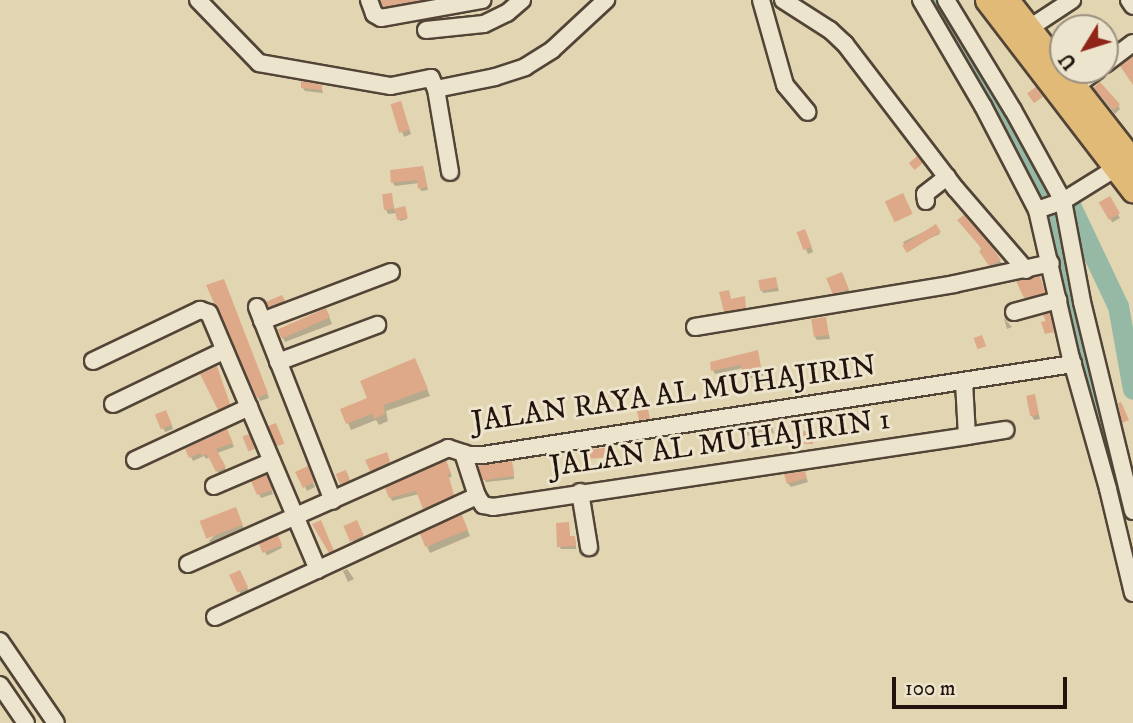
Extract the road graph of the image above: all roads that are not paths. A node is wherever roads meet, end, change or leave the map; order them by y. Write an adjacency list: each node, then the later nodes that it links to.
1 (198, 0): 20 (street)
2 (369, 0): 14 (street)
3 (482, 0): 14 (street)
4 (522, 0): 17 (street)
5 (606, 0): 20 (street)
6 (761, 0): 21 (street)
7 (783, 0): 24 (street)
8 (921, 0): 27 (street)
9 (946, 0): 27 (street)
10 (987, 0): 22 (highway)
11 (1007, 0): 16 (highway)
12 (1072, 0): 16 (street)
13 (1129, 0): 15 (street)
14 (432, 5)
15 (1133, 6)
16 (1028, 29): 19 (highway)
17 (426, 30)
18 (1078, 84): 19 (street)
19 (1074, 87): 22 (highway)
20 (436, 89): 23 (street)
21 (808, 112)
22 (1129, 162): 25 (highway); 27 (street)
23 (450, 172)
24 (947, 177): 26 (street); 29 (street)
25 (1133, 190)
26 (926, 201)
27 (1051, 205): 28 (street); 42 (street)
28 (1051, 263): 29 (street); 31 (street)
29 (1026, 270): 34 (street)
30 (391, 272): 37 (street)
31 (1058, 300): 32 (street); 38 (street)
32 (1014, 312)
33 (377, 325): 37 (street)
34 (695, 327)
35 (225, 350): 36 (street); 40 (street); 41 (street)
36 (93, 361)
37 (278, 362): 51 (street)
38 (1073, 364): 39 (street, JALAN RAYA AL MUHAJIRIN); 42 (street)
39 (964, 382): 44 (street); 45 (street, JALAN RAYA AL MUHAJIRIN)
40 (113, 404)
41 (249, 407): 46 (street); 47 (street)
42 (1096, 409): 52 (street); 57 (street)
43 (1006, 430): 44 (street, JALAN AL MUHAJIRIN 1)
44 (967, 436): 49 (street, JALAN AL MUHAJIRIN 1)
45 (463, 453): 50 (street); 51 (street, JALAN RAYA AL MUHAJIRIN)
46 (135, 460)
47 (272, 461): 48 (street); 53 (street)
48 (214, 486)
49 (580, 492): 50 (street, JALAN AL MUHAJIRIN 1); 54 (street)
50 (477, 496): 56 (street)
51 (333, 500): 53 (street, JALAN RAYA AL MUHAJIRIN)
52 (1133, 511)
53 (295, 517): 55 (street, JALAN RAYA AL MUHAJIRIN); 56 (street)
54 (589, 547)
55 (188, 564)
56 (318, 570): 58 (street)
57 (1133, 593)
58 (215, 617)
59 (0, 641): 62 (street)
60 (0, 685): 61 (street)
61 (26, 723)
62 (57, 723)

